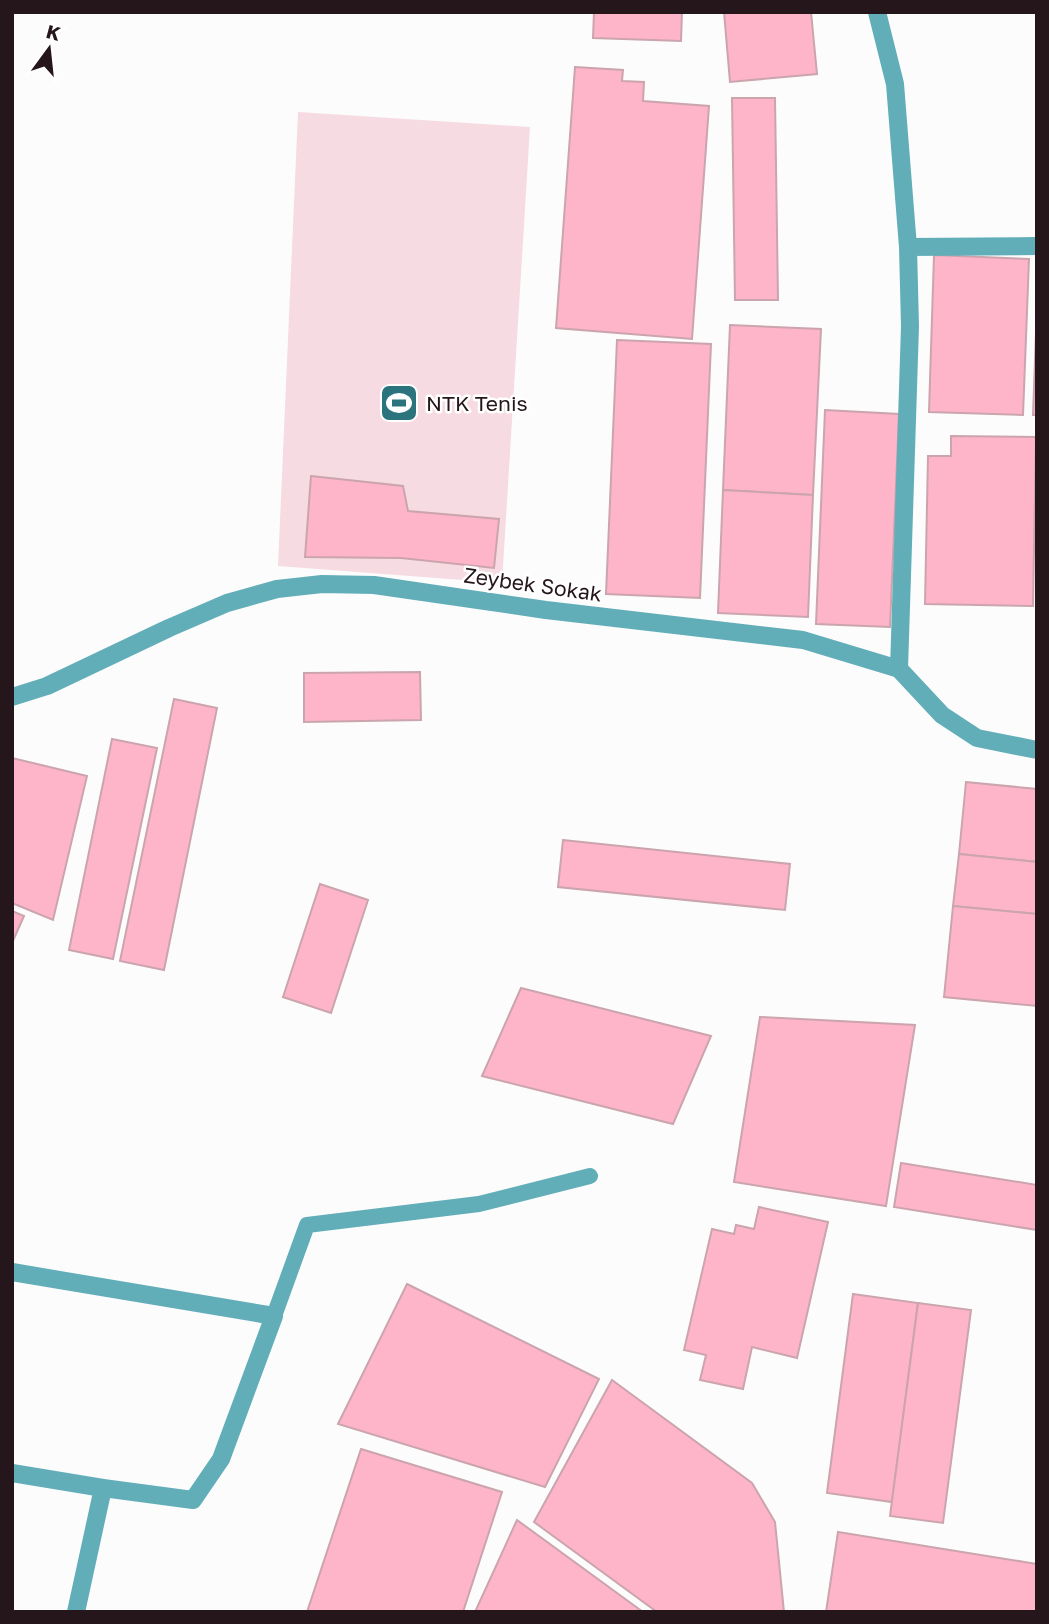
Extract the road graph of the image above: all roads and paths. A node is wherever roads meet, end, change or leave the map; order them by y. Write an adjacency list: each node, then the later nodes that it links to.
1 (877, 12): 3 (street)
2 (1037, 246): 3 (street)
3 (908, 247): 4 (street)
4 (899, 669): 5 (street, Zeybek Sokak); 6 (street)
5 (12, 697)
6 (1037, 750)
7 (590, 1176): 9 (lane)
8 (12, 1272): 9 (street)
9 (274, 1316): 11 (street)
10 (12, 1473): 11 (street)
11 (103, 1488): 12 (street)
12 (76, 1612)

